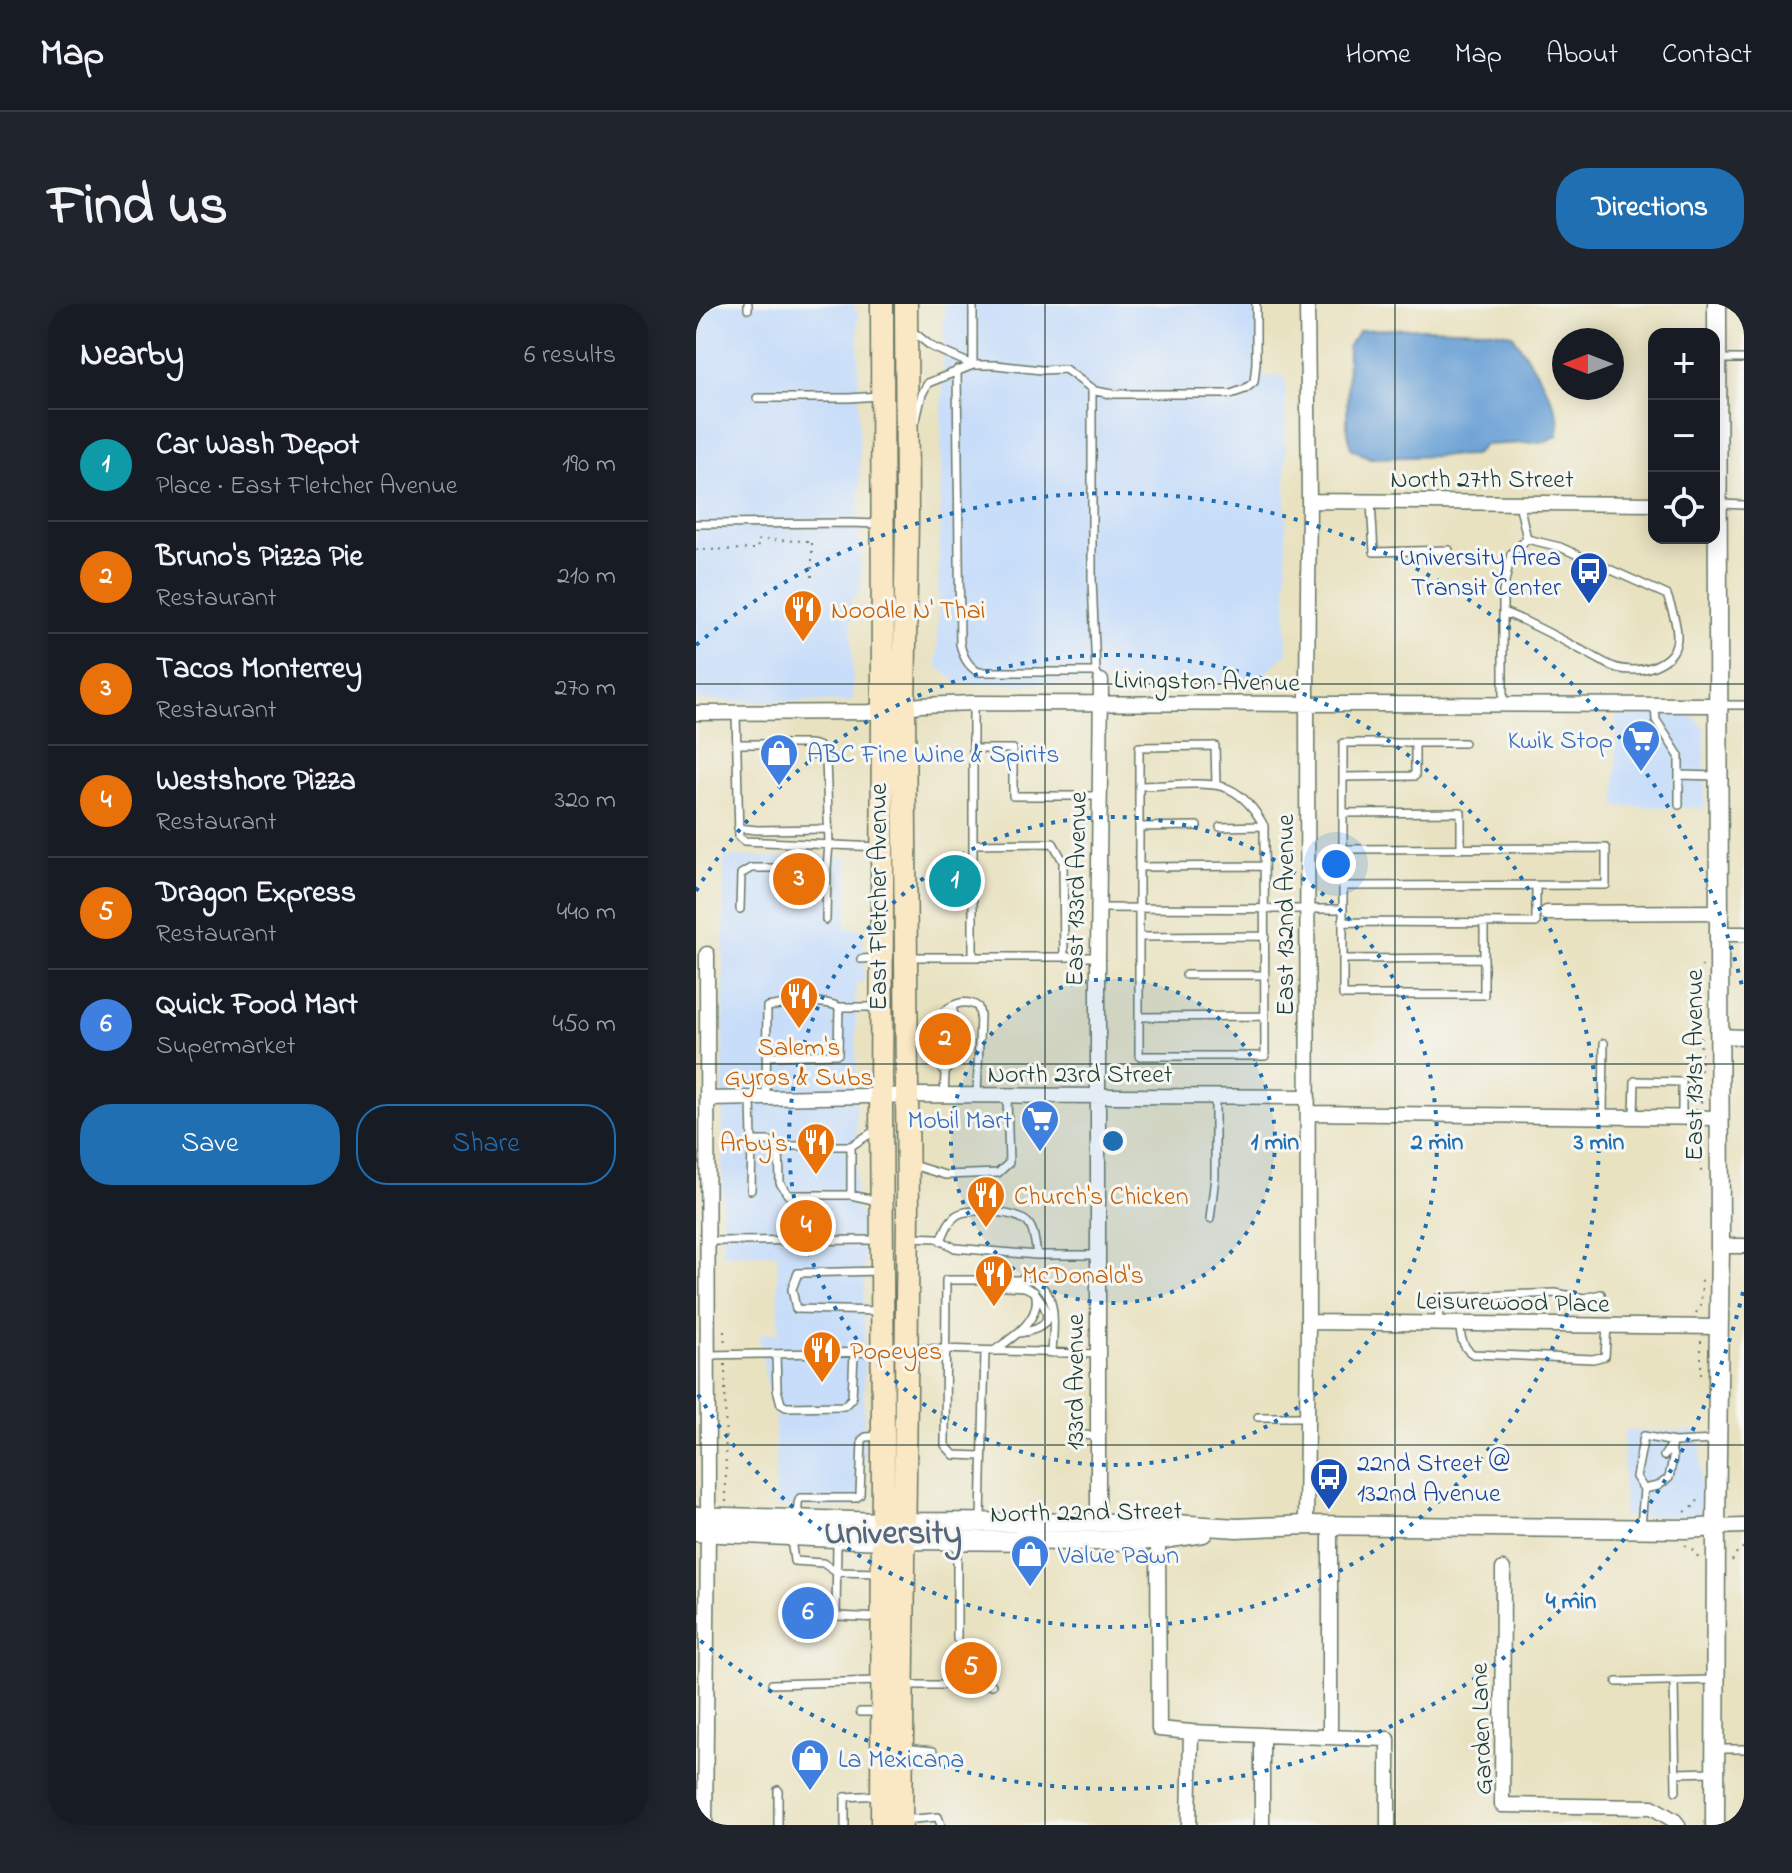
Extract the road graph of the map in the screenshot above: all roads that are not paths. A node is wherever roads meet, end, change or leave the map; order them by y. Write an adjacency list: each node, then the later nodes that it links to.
1 (882, 304): 13 (main road, East Fletcher Avenue)
2 (973, 304): 10 (lane)
3 (1256, 304): 12 (lane)
4 (1307, 304): 18 (street, East 132nd Avenue)
5 (1717, 304): 7 (street, East 131st Avenue)
6 (904, 311): 10 (lane); 16 (main road, East Fletcher Avenue)
7 (1717, 328)
8 (1720, 359): 9 (lane)
9 (1744, 359)
10 (973, 365): 11 (lane); 12 (lane)
11 (957, 370): 16 (lane); 30 (lane)
12 (1092, 388): 30 (lane)
13 (882, 396): 14 (lane); 25 (main road, East Fletcher Avenue)
14 (757, 398)
15 (1717, 400): 17 (street, East 131st Avenue)
16 (907, 458): 38 (main road, East Fletcher Avenue)
17 (1716, 472)
18 (1309, 501): 19 (street, North 27th Street); 34 (street, East 132nd Avenue)
19 (1371, 502): 20 (street, North 27th Street); 28 (lane)
20 (1519, 503): 21 (street, North 27th Street); 26 (lane)
21 (1648, 504)
22 (1720, 504): 23 (lane)
23 (1744, 505)
24 (696, 524): 25 (lane)
25 (883, 525): 38 (main road, East Fletcher Avenue)
26 (1527, 539): 29 (lane); 29 (lane)
27 (1717, 544): 35 (street, East 131st Avenue)
28 (1449, 550)
29 (1503, 612): 33 (lane)
30 (1098, 677): 32 (street, East 133rd Avenue)
31 (973, 703): 32 (street, Livingston Avenue); 38 (street, Livingston Avenue); 44 (lane)
32 (1101, 703): 34 (street, Livingston Avenue); 50 (street, East 133rd Avenue)
33 (1503, 704): 34 (street, Livingston Avenue); 37 (street, Livingston Avenue)
34 (1307, 705): 73 (street, East 132nd Avenue)
35 (1719, 705): 36 (lane); 37 (street, Livingston Avenue); 46 (street, East 131st Avenue)
36 (1744, 705)
37 (1655, 706): 45 (lane)
38 (894, 709): 40 (street, Livingston Avenue); 61 (main road, East Fletcher Avenue); 84 (main road, East Fletcher Avenue)
39 (696, 713): 40 (street, Livingston Avenue)
40 (736, 713): 43 (lane)
41 (1415, 743): 42 (lane); 47 (lane); 47 (lane)
42 (1464, 743)
43 (737, 744): 57 (lane); 58 (lane)
44 (973, 749): 50 (lane); 60 (lane)
45 (1679, 775): 46 (lane); 51 (lane)
46 (1719, 776): 75 (street, East 131st Avenue)
47 (1343, 777): 52 (lane)
48 (1216, 785): 49 (lane); 49 (lane); 54 (lane)
49 (1139, 786): 55 (lane)
50 (1100, 796): 69 (street, East 133rd Avenue)
51 (1679, 805)
52 (1343, 813): 62 (lane); 63 (lane)
53 (1197, 826): 55 (lane)
54 (1264, 826): 56 (lane); 64 (lane)
55 (1139, 827): 65 (lane)
56 (1220, 827)
57 (738, 828): 58 (lane); 59 (lane)
58 (829, 829): 59 (lane)
59 (829, 844): 61 (lane); 66 (lane)
60 (973, 844): 85 (lane); 86 (lane)
61 (883, 847): 94 (main road, East Fletcher Avenue)
62 (1343, 849): 63 (lane); 67 (lane)
63 (1461, 849): 68 (lane)
64 (1264, 866): 65 (lane); 72 (lane)
65 (1139, 867): 70 (lane)
66 (827, 868): 71 (lane); 77 (lane)
67 (1343, 886): 68 (lane); 74 (lane)
68 (1536, 886): 79 (lane)
69 (1098, 908): 70 (lane); 87 (street, East 133rd Avenue)
70 (1139, 908): 72 (lane); 82 (lane)
71 (740, 909)
72 (1264, 909): 73 (lane); 81 (lane)
73 (1308, 909): 74 (lane); 109 (street, East 132nd Avenue)
74 (1343, 909): 78 (lane)
75 (1718, 912): 76 (street); 80 (street, East 131st Avenue)
76 (1547, 913)
77 (826, 920)
78 (1343, 922): 79 (lane); 89 (lane)
79 (1484, 923): 88 (lane)
80 (1735, 931): 97 (street, East 131st Avenue)
81 (1265, 936): 82 (lane); 91 (lane)
82 (1139, 937): 96 (lane)
83 (702, 953): 111 (street)
84 (906, 957): 85 (lane); 103 (main road, East Fletcher Avenue)
85 (973, 957): 86 (lane)
86 (1064, 957): 87 (lane)
87 (1098, 957): 107 (street, East 133rd Avenue)
88 (1484, 958): 89 (lane); 89 (lane)
89 (1343, 959)
90 (1186, 975): 91 (lane)
91 (1265, 975): 95 (lane)
92 (952, 1006): 101 (lane); 101 (lane); 105 (lane)
93 (839, 1007): 94 (lane); 100 (lane); 100 (lane)
94 (881, 1007): 102 (main road, East Fletcher Avenue)
95 (1265, 1016): 96 (lane); 96 (lane)
96 (1139, 1017)
97 (1719, 1036): 98 (street); 116 (street, East 131st Avenue)
98 (1744, 1037)
99 (1604, 1043): 113 (lane)
100 (768, 1056): 110 (lane)
101 (945, 1073): 104 (lane)
102 (881, 1096): 103 (street, North 23rd Street); 110 (street, North 23rd Street); 117 (main road, East Fletcher Avenue)
103 (906, 1096): 104 (street, North 23rd Street); 121 (main road, East Fletcher Avenue)
104 (944, 1096): 105 (street, North 23rd Street)
105 (977, 1096): 106 (street, North 23rd Street)
106 (1007, 1096): 107 (street, North 23rd Street); 121 (lane)
107 (1098, 1097): 108 (street, North 23rd Street); 133 (street, 133rd Avenue)
108 (1215, 1097): 109 (street, North 23rd Street); 125 (lane)
109 (1308, 1097): 112 (street, East 132nd Avenue)
110 (759, 1098): 111 (street, North 23rd Street); 118 (lane)
111 (709, 1099): 128 (street)
112 (1308, 1113): 113 (street); 140 (street, East 132nd Avenue)
113 (1603, 1117): 114 (street)
114 (1634, 1117): 115 (street); 115 (lane)
115 (1682, 1117): 116 (street)
116 (1719, 1118): 130 (street, East 131st Avenue)
117 (881, 1126): 120 (lane); 124 (main road, East Fletcher Avenue)
118 (752, 1141): 119 (lane); 122 (lane)
119 (779, 1146): 120 (lane); 123 (lane)
120 (851, 1146): 123 (lane)
121 (907, 1164): 126 (main road, East Fletcher Avenue)
122 (751, 1190)
123 (851, 1195): 124 (lane)
124 (881, 1202): 127 (main road, East Fletcher Avenue)
125 (1210, 1219)
126 (907, 1237): 129 (lane); 146 (main road, East Fletcher Avenue)
127 (882, 1240): 128 (lane); 134 (main road, East Fletcher Avenue)
128 (709, 1241): 139 (street)
129 (941, 1241): 132 (lane); 132 (lane)
130 (1720, 1246): 131 (street); 144 (street, East 131st Avenue)
131 (1744, 1246)
132 (1037, 1255): 133 (lane)
133 (1098, 1255): 153 (street, 133rd Avenue)
134 (882, 1270): 138 (main road, East Fletcher Avenue); 138 (lane)
135 (965, 1280): 136 (lane); 147 (lane); 151 (lane)
136 (1035, 1292): 145 (lane); 145 (lane)
137 (1601, 1294): 141 (lane)
138 (883, 1311): 149 (main road, East Fletcher Avenue)
139 (702, 1321): 154 (street)
140 (1308, 1322): 141 (street, Leisurewood Place); 156 (street, East 132nd Avenue)
141 (1439, 1324): 142 (street, Leisurewood Place)
142 (1460, 1324): 143 (street, Leisurewood Place); 143 (lane)
143 (1607, 1326): 144 (street, Leisurewood Place)
144 (1718, 1327): 159 (street, East 131st Avenue)
145 (1019, 1333): 148 (lane)
146 (906, 1348): 147 (lane); 179 (main road, East Fletcher Avenue)
147 (947, 1349): 148 (lane); 161 (lane)
148 (989, 1351): 151 (lane); 161 (lane)
149 (883, 1352): 150 (lane); 163 (main road, East Fletcher Avenue)
150 (854, 1353): 152 (lane); 152 (lane)
151 (1052, 1353): 153 (lane)
152 (776, 1354): 154 (lane)
153 (1098, 1354): 158 (street, 133rd Avenue)
154 (708, 1355): 168 (street)
155 (1258, 1417): 156 (lane)
156 (1307, 1417): 171 (street, East 132nd Avenue)
157 (1078, 1434): 158 (lane)
158 (1098, 1437): 170 (street, 133rd Avenue)
159 (1717, 1440): 160 (lane); 175 (street, East 131st Avenue)
160 (1672, 1444): 162 (lane); 165 (lane); 166 (lane)
161 (982, 1456): 169 (lane)
162 (1664, 1456)
163 (872, 1475): 167 (lane); 179 (main road, East Fletcher Avenue)
164 (1660, 1477): 165 (lane)
165 (1658, 1486): 166 (lane)
166 (1644, 1489): 177 (lane)
167 (835, 1498): 174 (lane); 178 (lane)
168 (707, 1521): 174 (street, North 22nd Street); 186 (street)
169 (981, 1522): 170 (street, North 22nd Street); 179 (street, North 22nd Street)
170 (1098, 1522): 176 (street, North 22nd Street)
171 (1306, 1525): 172 (street, North 22nd Street); 176 (street, North 22nd Street)
172 (1330, 1526): 177 (street, North 22nd Street); 197 (street)
173 (1744, 1526): 175 (street, North 22nd Street)
174 (794, 1527): 178 (street, North 22nd Street); 183 (lane)
175 (1716, 1527): 177 (street, North 22nd Street); 188 (street, East 131st Avenue)
176 (1237, 1528): 181 (street, North 22nd Street)
177 (1641, 1528)
178 (836, 1529): 179 (street, North 22nd Street); 183 (lane)
179 (893, 1531): 180 (street, North 22nd Street); 184 (main road, East Fletcher Avenue); 191 (main road, East Fletcher Avenue)
180 (957, 1539): 181 (street, North 22nd Street); 187 (lane)
181 (1158, 1540): 195 (street)
182 (1503, 1569): 207 (street, Garden Lane)
183 (836, 1572): 184 (lane); 185 (lane)
184 (883, 1573): 185 (main road, East Fletcher Avenue)
185 (883, 1618): 191 (main road, East Fletcher Avenue)
186 (702, 1620): 194 (street)
187 (957, 1639)
188 (1716, 1681): 190 (lane); 199 (street, East 131st Avenue)
189 (1617, 1682): 190 (lane)
190 (1674, 1682): 203 (lane)
191 (892, 1683): 192 (lane); 193 (lane); 198 (main road, East Fletcher Avenue); 206 (main road, East Fletcher Avenue)
192 (772, 1684)
193 (992, 1685)
194 (701, 1727): 209 (street)
195 (1191, 1732): 196 (street); 213 (street)
196 (1262, 1735): 197 (street); 214 (street)
197 (1330, 1737): 215 (street)
198 (901, 1747): 201 (lane); 208 (main road, East Fletcher Avenue)
199 (1715, 1749): 200 (lane); 202 (street, East 131st Avenue)
200 (1744, 1749)
201 (933, 1751)
202 (1715, 1772): 203 (lane); 217 (street, East 131st Avenue)
203 (1676, 1773): 205 (lane)
204 (778, 1790): 210 (lane)
205 (1676, 1791)
206 (882, 1795): 208 (main road, East Fletcher Avenue); 211 (lane)
207 (1664, 1820): 216 (street, Garden Lane)
208 (895, 1823): 212 (lane)
209 (705, 1825)
210 (778, 1825)
211 (845, 1825)
212 (941, 1825)
213 (1189, 1825)
214 (1262, 1825)
215 (1388, 1825)
216 (1678, 1825)
217 (1715, 1825)

